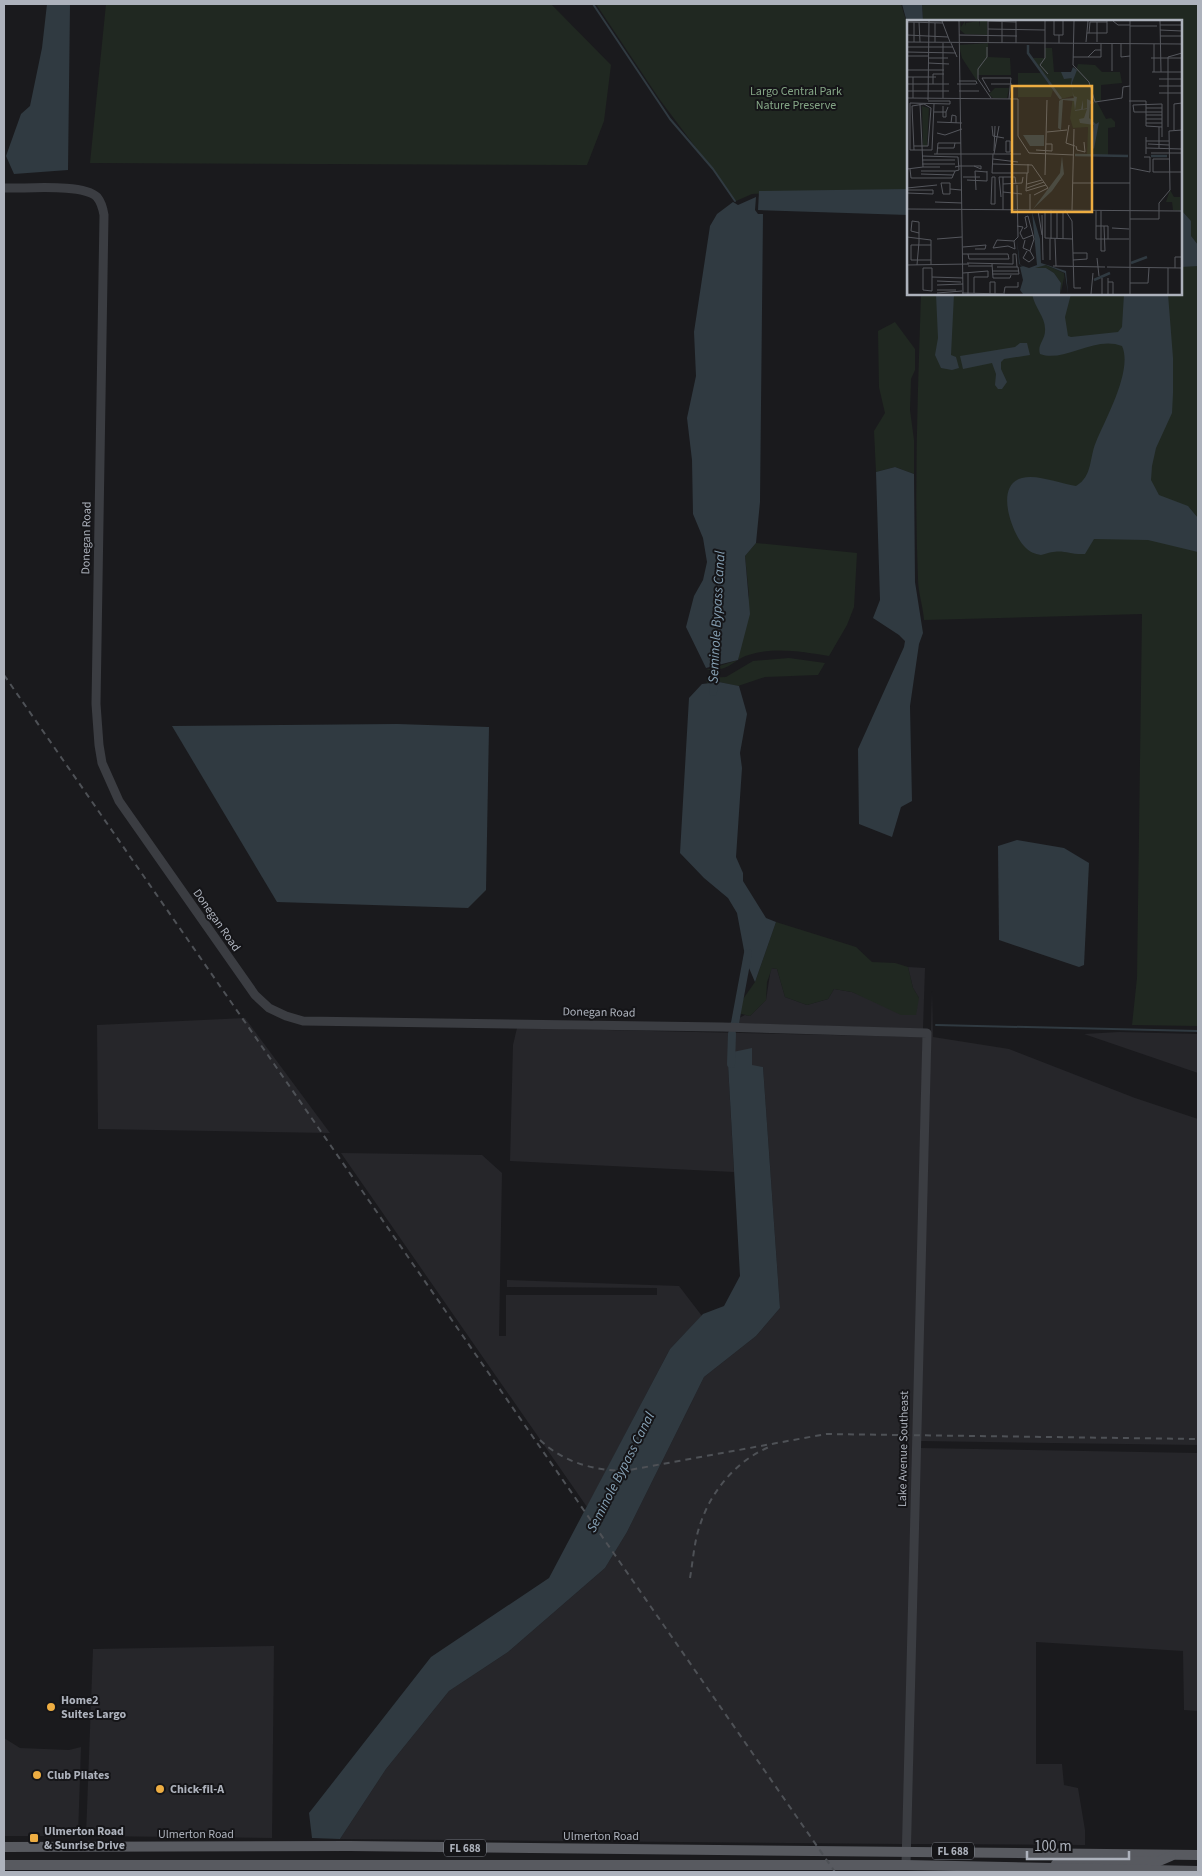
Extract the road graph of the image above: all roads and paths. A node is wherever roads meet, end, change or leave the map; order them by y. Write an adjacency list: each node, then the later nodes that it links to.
1 (4, 188): 2 (street, Donegan Road)
2 (927, 1033): 4 (street, Lake Avenue Southeast)
3 (4, 1847): 4 (main road, Ulmerton Road / FL 688)
4 (907, 1850): 5 (main road, Ulmerton Road / FL 688); 8 (street, Lake Avenue Southeast)
5 (1174, 1854): 6 (main road, Ulmerton Road / FL 688); 9 (main road)
6 (1198, 1855)
7 (4, 1865): 8 (main road, FL 688)
8 (906, 1865): 9 (main road, FL 688)
9 (1055, 1868): 10 (main road, FL 688)
10 (1198, 1871)

